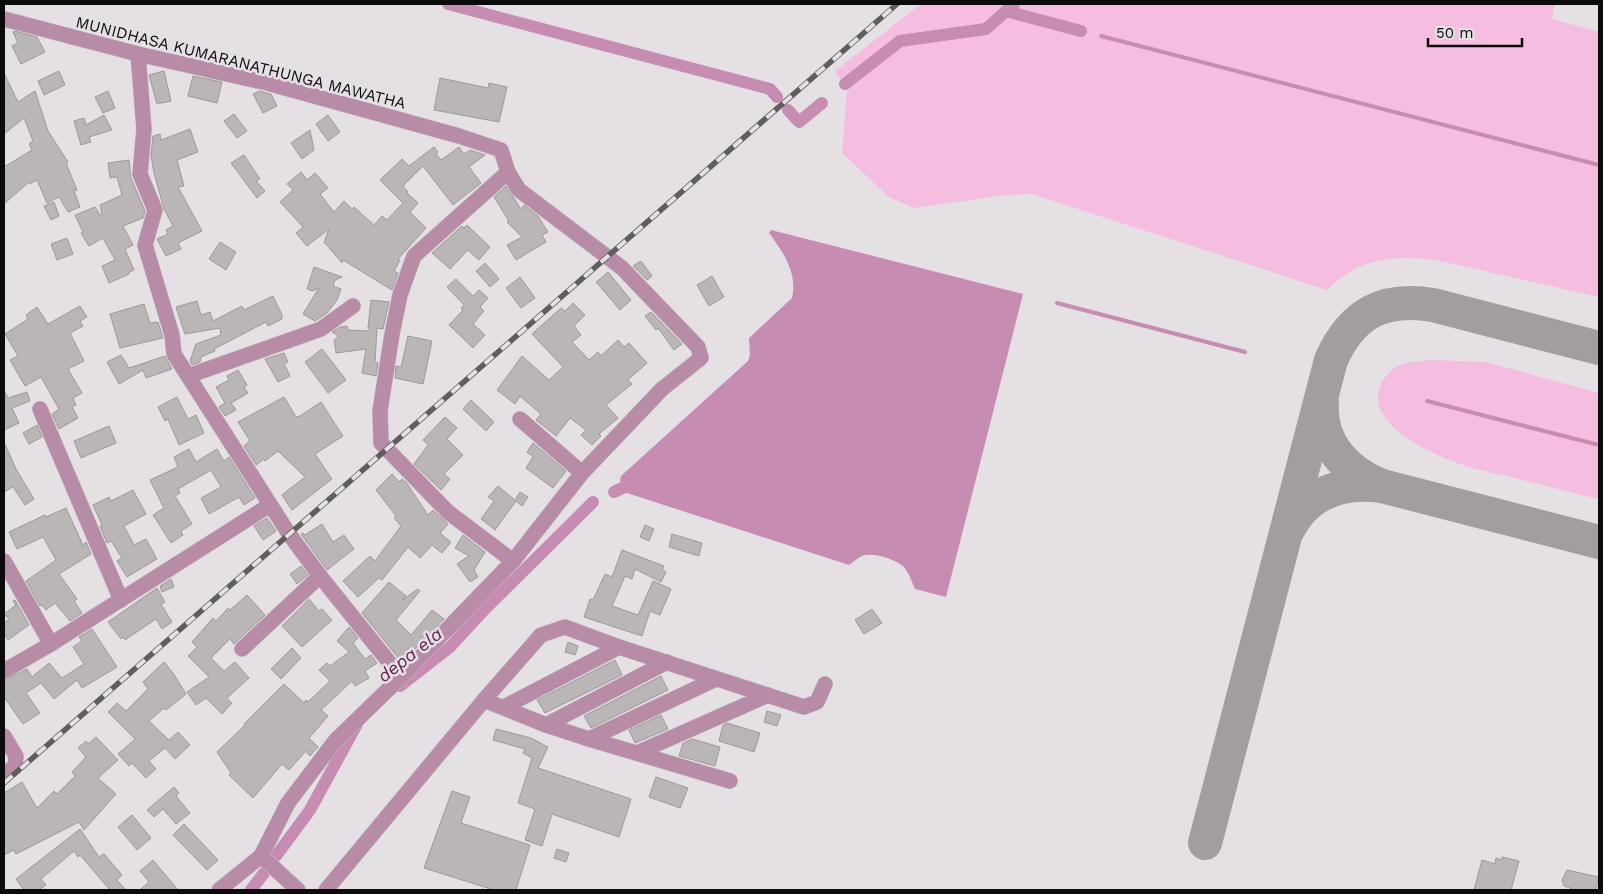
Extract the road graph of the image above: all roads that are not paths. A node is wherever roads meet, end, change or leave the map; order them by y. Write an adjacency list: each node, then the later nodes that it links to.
1 (4, 19): 2 (street, MUNIDHASA KUMARANATHUNGA MAWATHA)
2 (138, 54): 3 (street, MUNIDHASA KUMARANATHUNGA MAWATHA); 5 (street)
3 (508, 172): 8 (street, MUNIDHASA KUMARANATHUNGA MAWATHA); 11 (street)
4 (352, 306): 5 (street)
5 (188, 376): 9 (street)
6 (40, 409): 13 (street)
7 (520, 419): 8 (street)
8 (582, 473): 11 (street, MUNIDHASA KUMARANATHUNGA MAWATHA)
9 (270, 505): 12 (street); 13 (street)
10 (4, 561): 14 (street)
11 (513, 561): 19 (street, MUNIDHASA KUMARANATHUNGA MAWATHA)
12 (320, 576): 16 (street); 19 (street)
13 (121, 600): 14 (street)
14 (51, 644): 18 (street)
15 (619, 648): 17 (street); 23 (street); 24 (street)
16 (242, 649)
17 (667, 662): 20 (street); 25 (street)
18 (4, 671)
19 (400, 677): 31 (street, MUNIDHASA KUMARANATHUNGA MAWATHA)
20 (716, 679): 22 (street); 27 (street)
21 (825, 684): 22 (street)
22 (768, 695): 28 (street)
23 (484, 700): 24 (street); 34 (street)
24 (504, 707): 25 (street)
25 (546, 725): 27 (street)
26 (4, 736): 29 (street)
27 (589, 740): 28 (street)
28 (637, 753): 30 (street)
29 (4, 775)
30 (730, 781)
31 (261, 856): 32 (street, MUNIDHASA KUMARANATHUNGA MAWATHA); 33 (street)
32 (220, 890)
33 (298, 890)
34 (326, 890)

